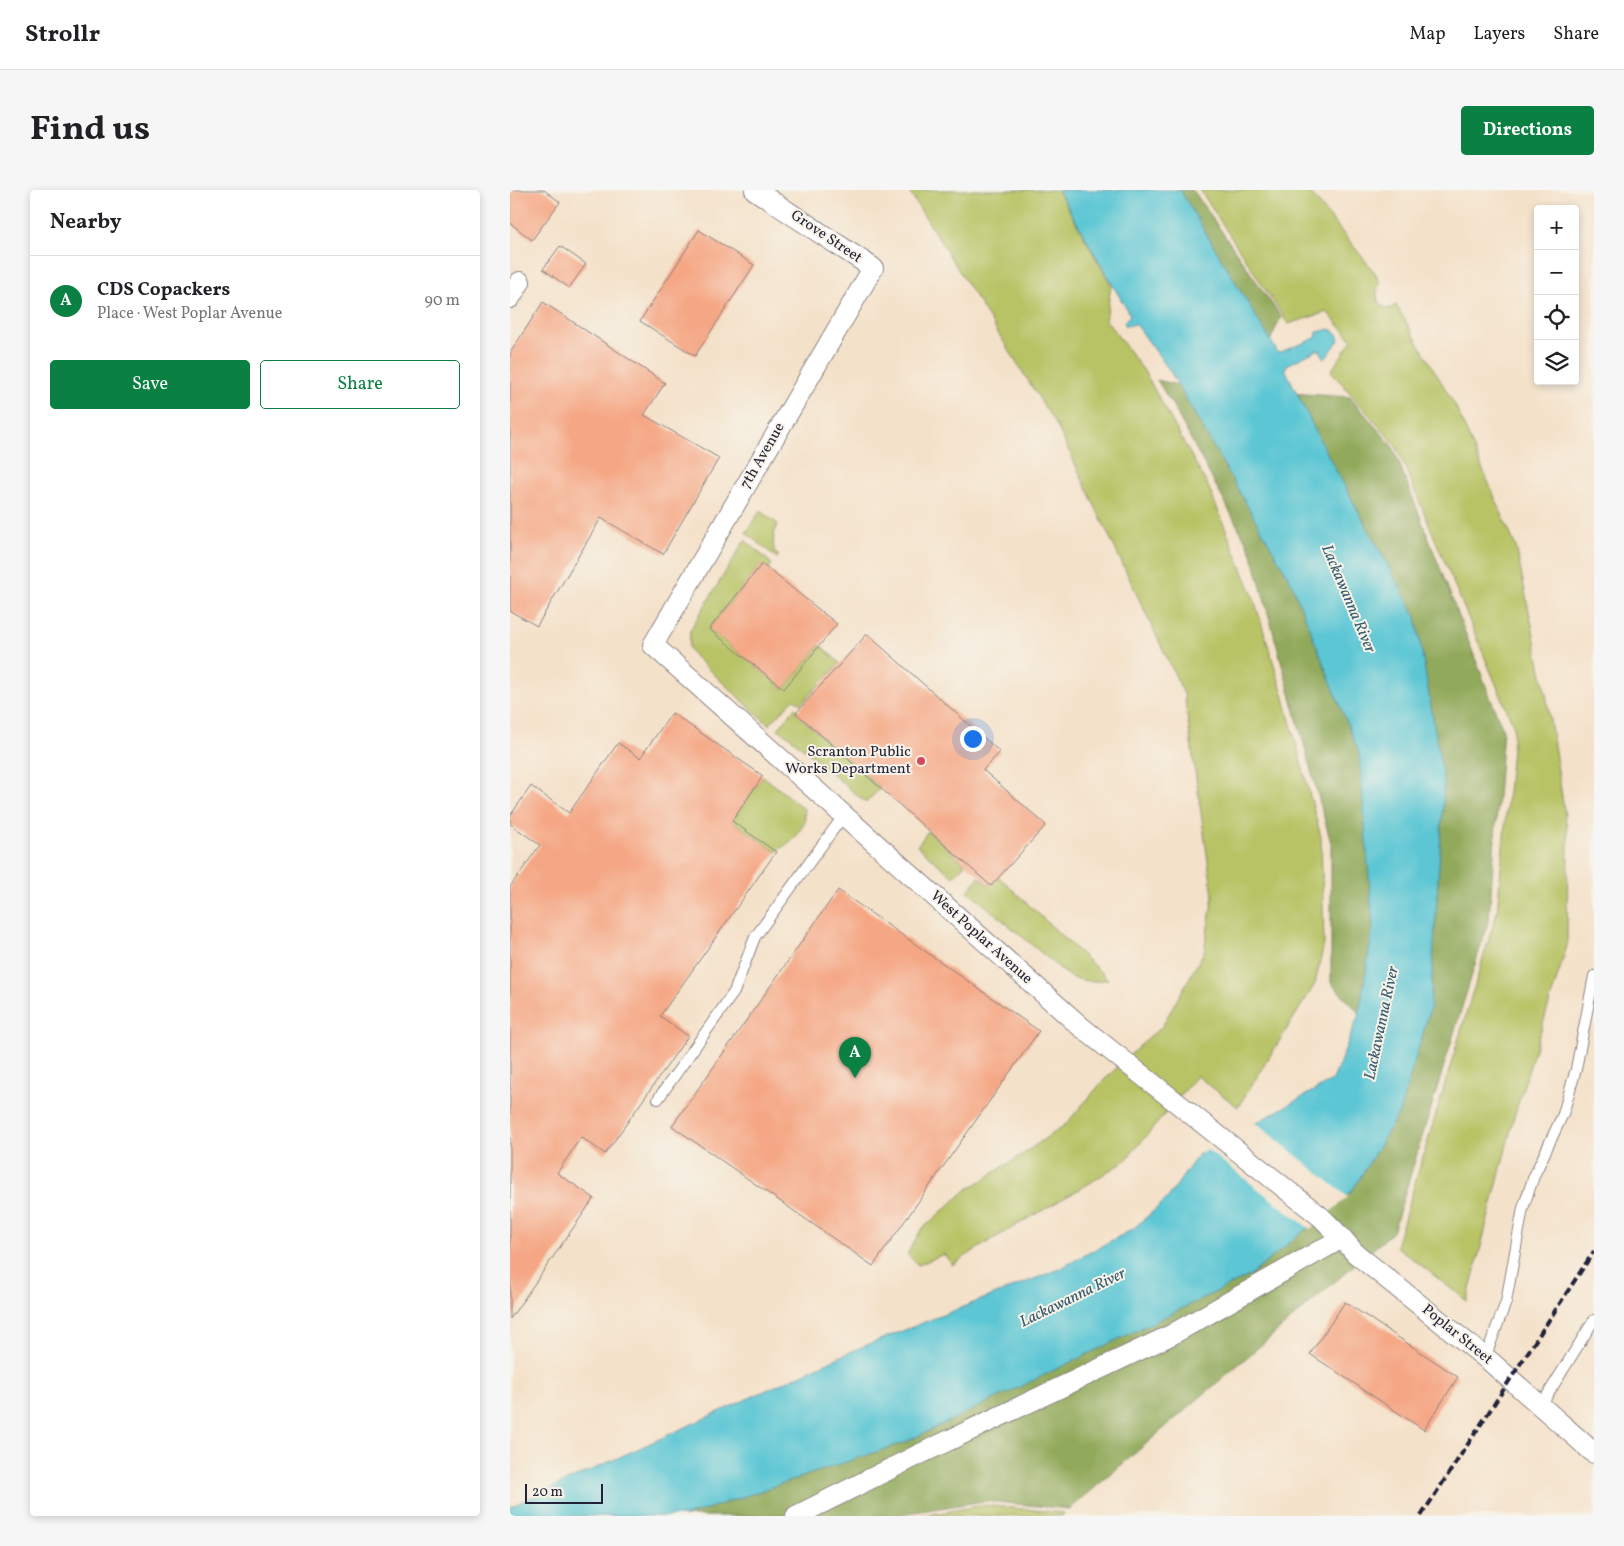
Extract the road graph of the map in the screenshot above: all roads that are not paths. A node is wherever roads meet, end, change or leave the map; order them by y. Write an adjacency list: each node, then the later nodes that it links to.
1 (755, 190): 2 (street, Grove Street)
2 (873, 268): 3 (street, 7th Avenue)
3 (653, 645): 4 (street, West Poplar Avenue)
4 (844, 815): 6 (lane); 7 (street, West Poplar Avenue)
5 (1594, 976): 10 (lane)
6 (658, 1099)
7 (1321, 1217): 8 (street, Poplar Street)
8 (1342, 1238): 10 (street, Poplar Street); 13 (street)
9 (1594, 1320): 11 (lane)
10 (1485, 1358): 11 (street, Poplar Street)
11 (1540, 1406): 12 (street, Poplar Street)
12 (1594, 1453)
13 (796, 1516)

